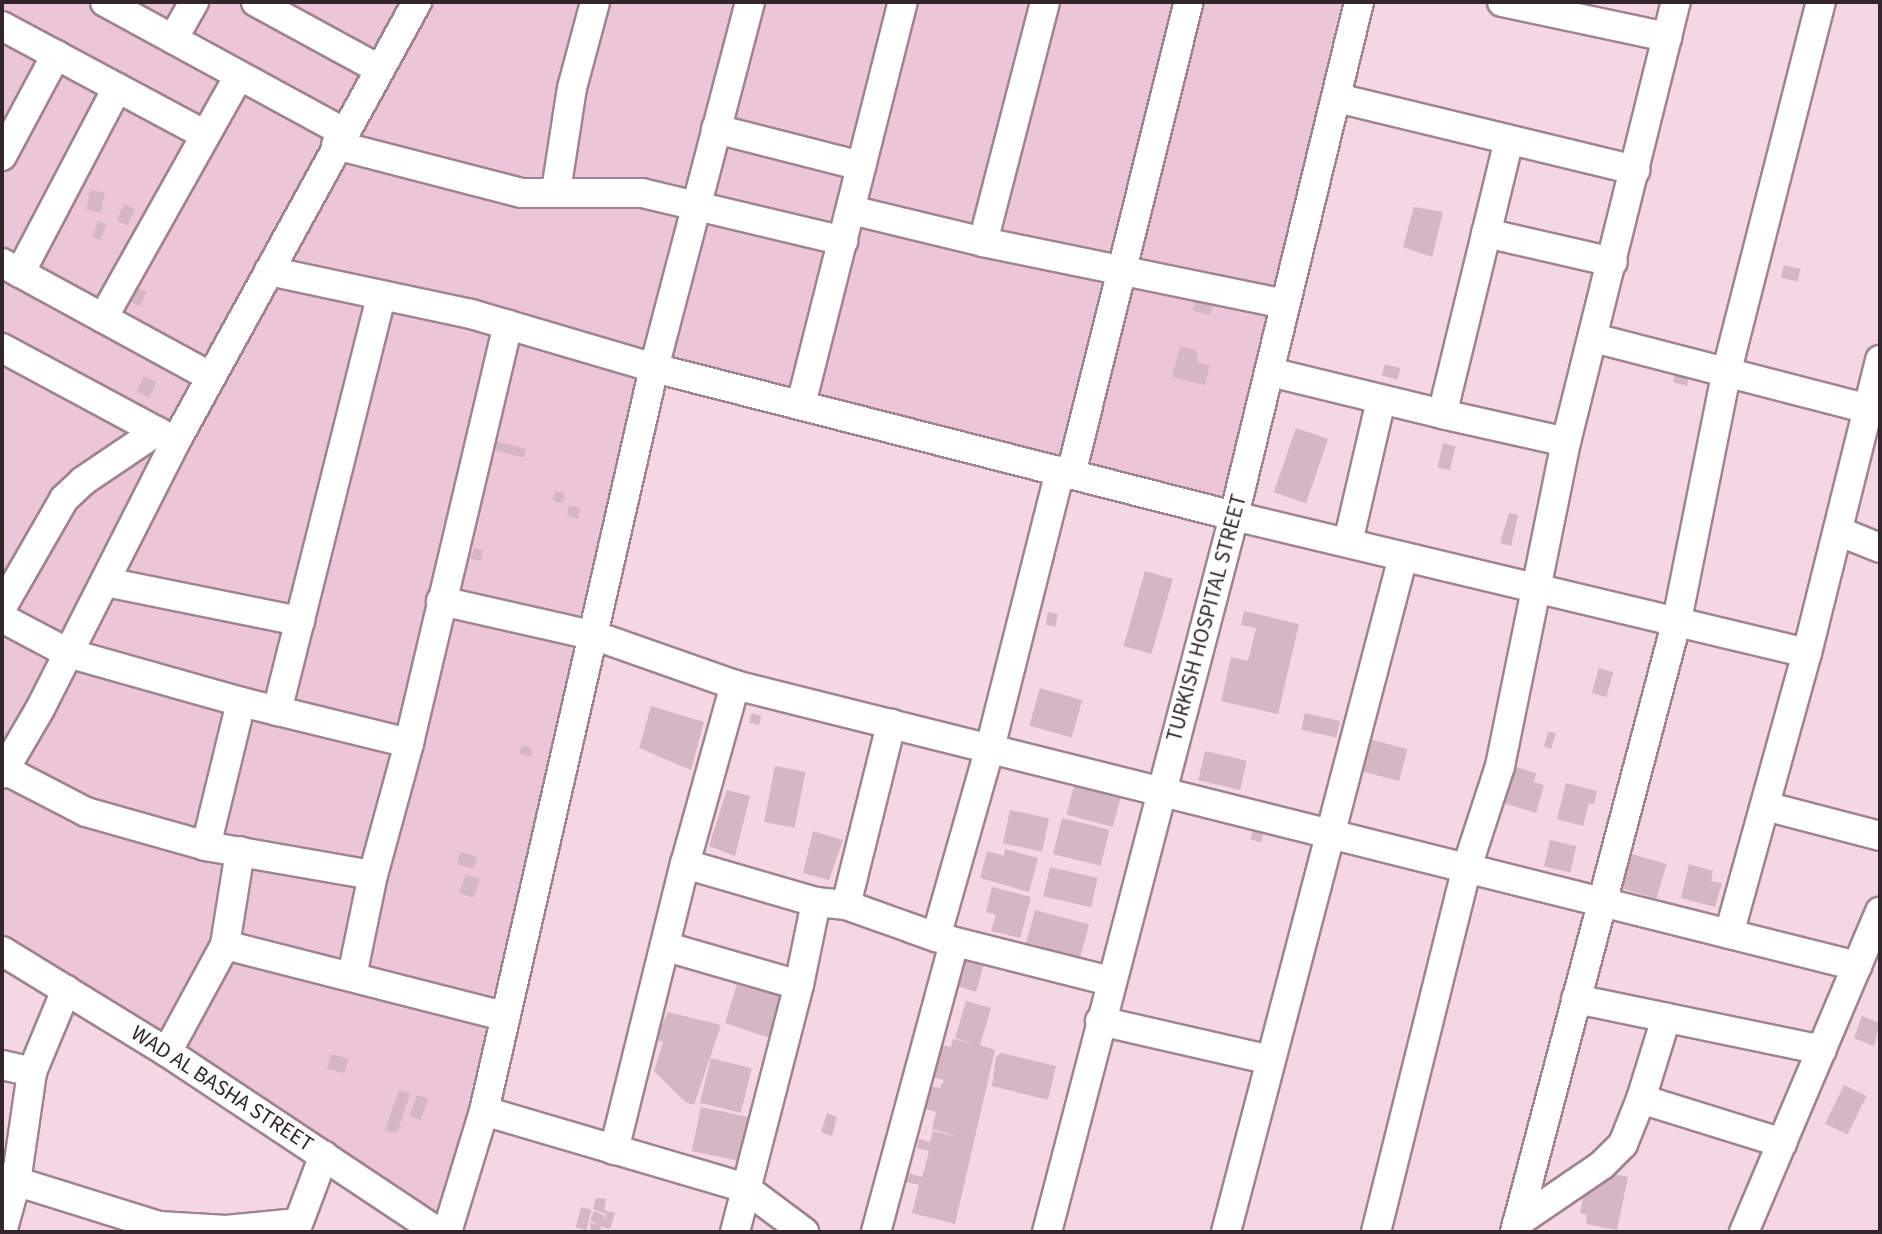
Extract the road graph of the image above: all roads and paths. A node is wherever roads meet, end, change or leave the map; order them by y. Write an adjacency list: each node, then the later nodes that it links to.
1 (105, 2): 17 (street)
2 (194, 2): 17 (street)
3 (417, 2): 19 (street)
4 (595, 2): 30 (street)
5 (750, 2): 23 (street)
6 (903, 2): 28 (street)
7 (1045, 2): 35 (street)
8 (1189, 2): 39 (street)
9 (1359, 2): 22 (street, TURKISH HOSPITAL STREET)
10 (1502, 2): 14 (street)
11 (1676, 2): 16 (street)
12 (1821, 2): 48 (street)
13 (270, 5): 19 (street)
14 (1534, 5): 16 (street)
15 (2, 26): 18 (street)
16 (1667, 37): 29 (street)
17 (173, 39): 20 (street)
18 (56, 55): 21 (street); 27 (street)
19 (379, 69): 25 (street)
20 (239, 76): 24 (street); 25 (street)
21 (117, 88): 24 (street); 37 (street)
22 (1337, 98): 26 (street); 41 (street, TURKISH HOSPITAL STREET)
23 (716, 129): 28 (street); 31 (street)
24 (205, 135): 42 (street)
25 (339, 138): 30 (street); 38 (street)
26 (1509, 140): 29 (street); 33 (street)
27 (2, 156)
28 (861, 166): 32 (street)
29 (1635, 170): 36 (street)
30 (556, 191): 31 (street)
31 (696, 204): 34 (street); 47 (street)
32 (851, 210): 34 (street); 35 (street)
33 (1486, 233): 36 (street); 54 (street)
34 (843, 241): 52 (street)
35 (983, 242): 39 (street)
36 (1613, 262): 44 (street)
37 (11, 268): 42 (street)
38 (269, 271): 40 (street); 50 (street)
39 (1122, 271): 41 (street); 57 (street)
40 (381, 297): 43 (street); 69 (street)
41 (1285, 304): 49 (street, TURKISH HOSPITAL STREET)
42 (103, 318): 50 (street)
43 (508, 325): 47 (street); 65 (street)
44 (1594, 338): 48 (street); 56 (street)
45 (2, 348): 55 (street)
46 (1880, 360): 53 (street)
47 (654, 368): 52 (street); 70 (street)
48 (1727, 370): 53 (street); 68 (street)
49 (1270, 372): 51 (street); 58 (street, TURKISH HOSPITAL STREET)
50 (211, 377): 55 (street)
51 (1381, 400): 54 (street); 60 (street)
52 (801, 404): 57 (street)
53 (1874, 410): 59 (street)
54 (1442, 414): 56 (street)
55 (166, 436): 63 (street); 66 (street)
56 (1566, 442): 64 (street)
57 (1066, 473): 58 (street); 78 (street)
58 (1234, 516): 60 (street); 80 (street, TURKISH HOSPITAL STREET)
59 (1838, 531): 61 (street); 72 (street)
60 (1348, 542): 62 (street)
61 (1880, 548)
62 (1403, 557): 64 (street); 82 (street)
63 (106, 582): 69 (street); 71 (street)
64 (1535, 586): 68 (street); 87 (street)
65 (441, 601): 70 (street); 77 (street)
66 (2, 607)
67 (2, 618): 71 (street)
68 (1677, 620): 72 (street); 89 (street)
69 (300, 621): 75 (street)
70 (596, 636): 73 (street); 104 (street)
71 (68, 653): 74 (street); 79 (street)
72 (1807, 653): 81 (street)
73 (735, 685): 76 (street); 86 (street)
74 (241, 702): 75 (street); 84 (street)
75 (277, 711): 77 (street)
76 (891, 724): 78 (street); 91 (street)
77 (409, 743): 88 (street)
78 (990, 748): 80 (street); 94 (street)
79 (3, 772): 84 (street)
80 (1162, 791): 82 (street); 100 (street, TURKISH HOSPITAL STREET)
81 (1765, 806): 83 (street); 93 (street)
82 (1332, 832): 87 (street); 109 (street)
83 (1880, 836)
84 (206, 846): 85 (street)
85 (240, 851): 88 (street); 95 (street)
86 (685, 864): 90 (street); 96 (street)
87 (1467, 867): 89 (street); 130 (street)
88 (373, 875): 99 (street)
89 (1602, 901): 93 (street); 103 (street)
90 (816, 902): 91 (street); 101 (street)
91 (846, 905): 94 (street)
92 (1880, 912): 98 (street)
93 (1729, 934): 98 (street)
94 (945, 940): 100 (street); 127 (street)
95 (225, 945): 99 (street); 108 (street)
96 (667, 947): 101 (street); 115 (street)
97 (2, 951): 102 (street, WAD AL BASHA STREET)
98 (1857, 966): 107 (street)
99 (352, 976): 104 (street)
100 (1110, 981): 106 (street, TURKISH HOSPITAL STREET)
101 (799, 985): 118 (street)
102 (66, 990): 108 (street, WAD AL BASHA STREET); 111 (street)
103 (1576, 999): 105 (street); 120 (street)
104 (504, 1016): 113 (street)
105 (1666, 1018): 107 (street); 112 (street)
106 (1100, 1021): 109 (street); 128 (street, TURKISH HOSPITAL STREET)
107 (1822, 1050): 114 (street)
108 (167, 1052): 116 (street, WAD AL BASHA STREET)
109 (1270, 1060): 129 (street)
110 (2, 1065): 111 (street)
111 (32, 1072): 117 (street)
112 (1641, 1099): 114 (street); 120 (street)
113 (484, 1111): 115 (street); 124 (street)
114 (1782, 1143): 131 (street)
115 (614, 1150): 118 (street)
116 (324, 1155): 119 (street); 123 (street, WAD AL BASHA STREET)
117 (9, 1180): 121 (street); 122 (street)
118 (745, 1188): 125 (street); 126 (street)
119 (296, 1227): 121 (street)
120 (1516, 1228)
121 (158, 1229)
122 (2, 1232)
123 (438, 1232)
124 (447, 1232)
125 (735, 1232)
126 (804, 1232)
127 (876, 1232)
128 (1047, 1232)
129 (1226, 1232)
130 (1376, 1232)
131 (1744, 1232)

